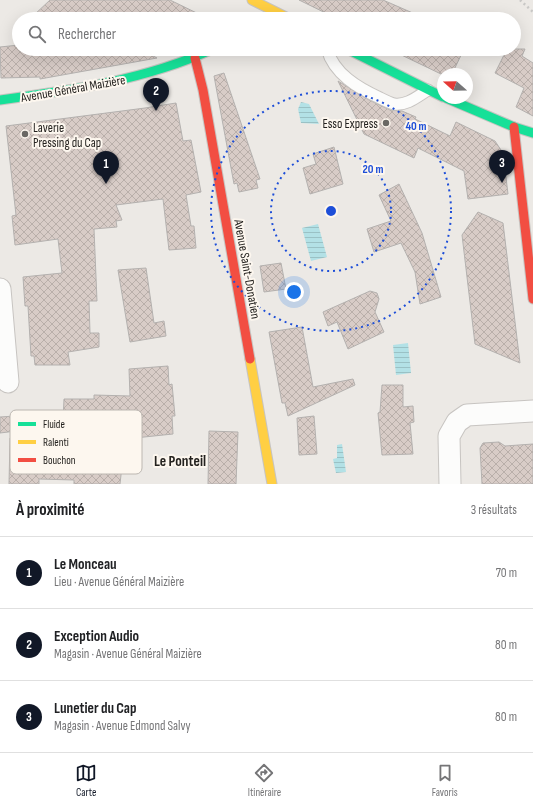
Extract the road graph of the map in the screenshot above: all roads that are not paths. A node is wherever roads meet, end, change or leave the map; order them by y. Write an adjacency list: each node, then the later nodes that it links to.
1 (252, 0): 2 (street)
2 (271, 12)
3 (199, 56): 6 (street, Avenue Général Maizière)
4 (329, 56): 7 (lane)
5 (361, 56): 7 (street)
6 (195, 58): 9 (street, Avenue Général Maizière); 17 (street, Avenue Saint-Donatien)
7 (428, 90): 8 (street)
8 (437, 94)
9 (0, 100)
10 (460, 104): 11 (street)
11 (514, 127): 12 (street); 14 (street)
12 (533, 133)
13 (0, 289): 15 (street)
14 (533, 299)
15 (8, 382)
16 (533, 410): 18 (street)
17 (272, 484)
18 (450, 484)

